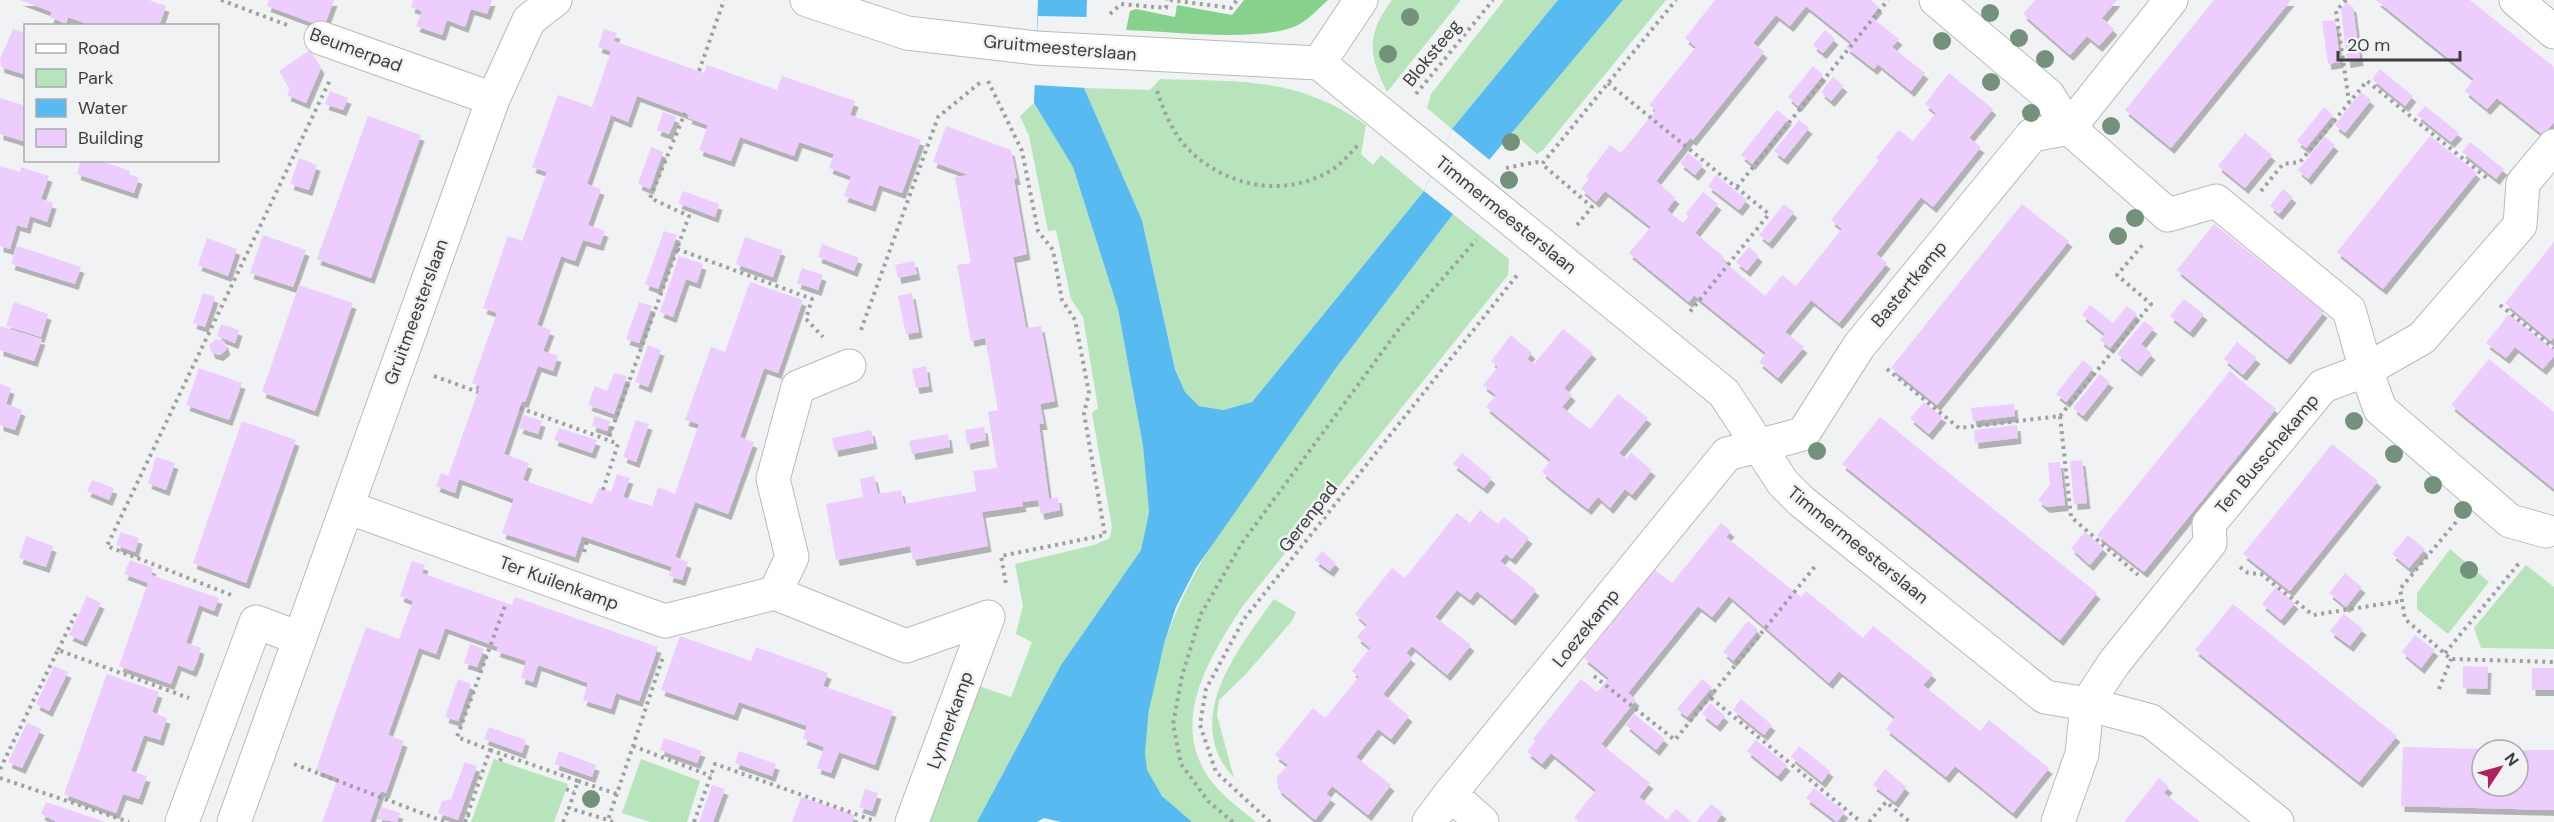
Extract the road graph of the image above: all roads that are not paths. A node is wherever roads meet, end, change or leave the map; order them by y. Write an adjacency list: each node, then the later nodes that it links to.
1 (555, 0): 10 (street, Gruitmeesterslaan)
2 (807, 0): 9 (street, Gruitmeesterslaan)
3 (1360, 0): 9 (street)
4 (1936, 0): 11 (street)
5 (2171, 0): 11 (street)
6 (2516, 0): 7 (street)
7 (2554, 32)
8 (333, 43): 10 (street, Beumerpad)
9 (1319, 63): 15 (street, Timmermeesterslaan)
10 (493, 99): 16 (street, Gruitmeesterslaan)
11 (2069, 128): 14 (street); 15 (street, Bastertkamp)
12 (2554, 146): 14 (street, Ten Busschekamp)
13 (849, 366): 18 (street)
14 (2366, 370): 17 (street); 20 (street, Ten Busschekamp)
15 (1759, 446): 20 (street, Timmermeesterslaan); 21 (street, Loezekamp)
16 (347, 507): 18 (street, Ter Kuilenkamp); 19 (street, Gruitmeesterslaan)
17 (2546, 531)
18 (775, 593): 24 (street, Lynnerkamp)
19 (299, 638): 22 (street); 23 (street, Gruitmeesterslaan)
20 (2087, 704): 27 (street); 28 (street, Timmermeesterslaan)
21 (1450, 794): 25 (street, Loezekamp); 26 (street)
22 (182, 822)
23 (234, 822)
24 (912, 822)
25 (1429, 822)
26 (1482, 822)
27 (2058, 822)
28 (2277, 822)

